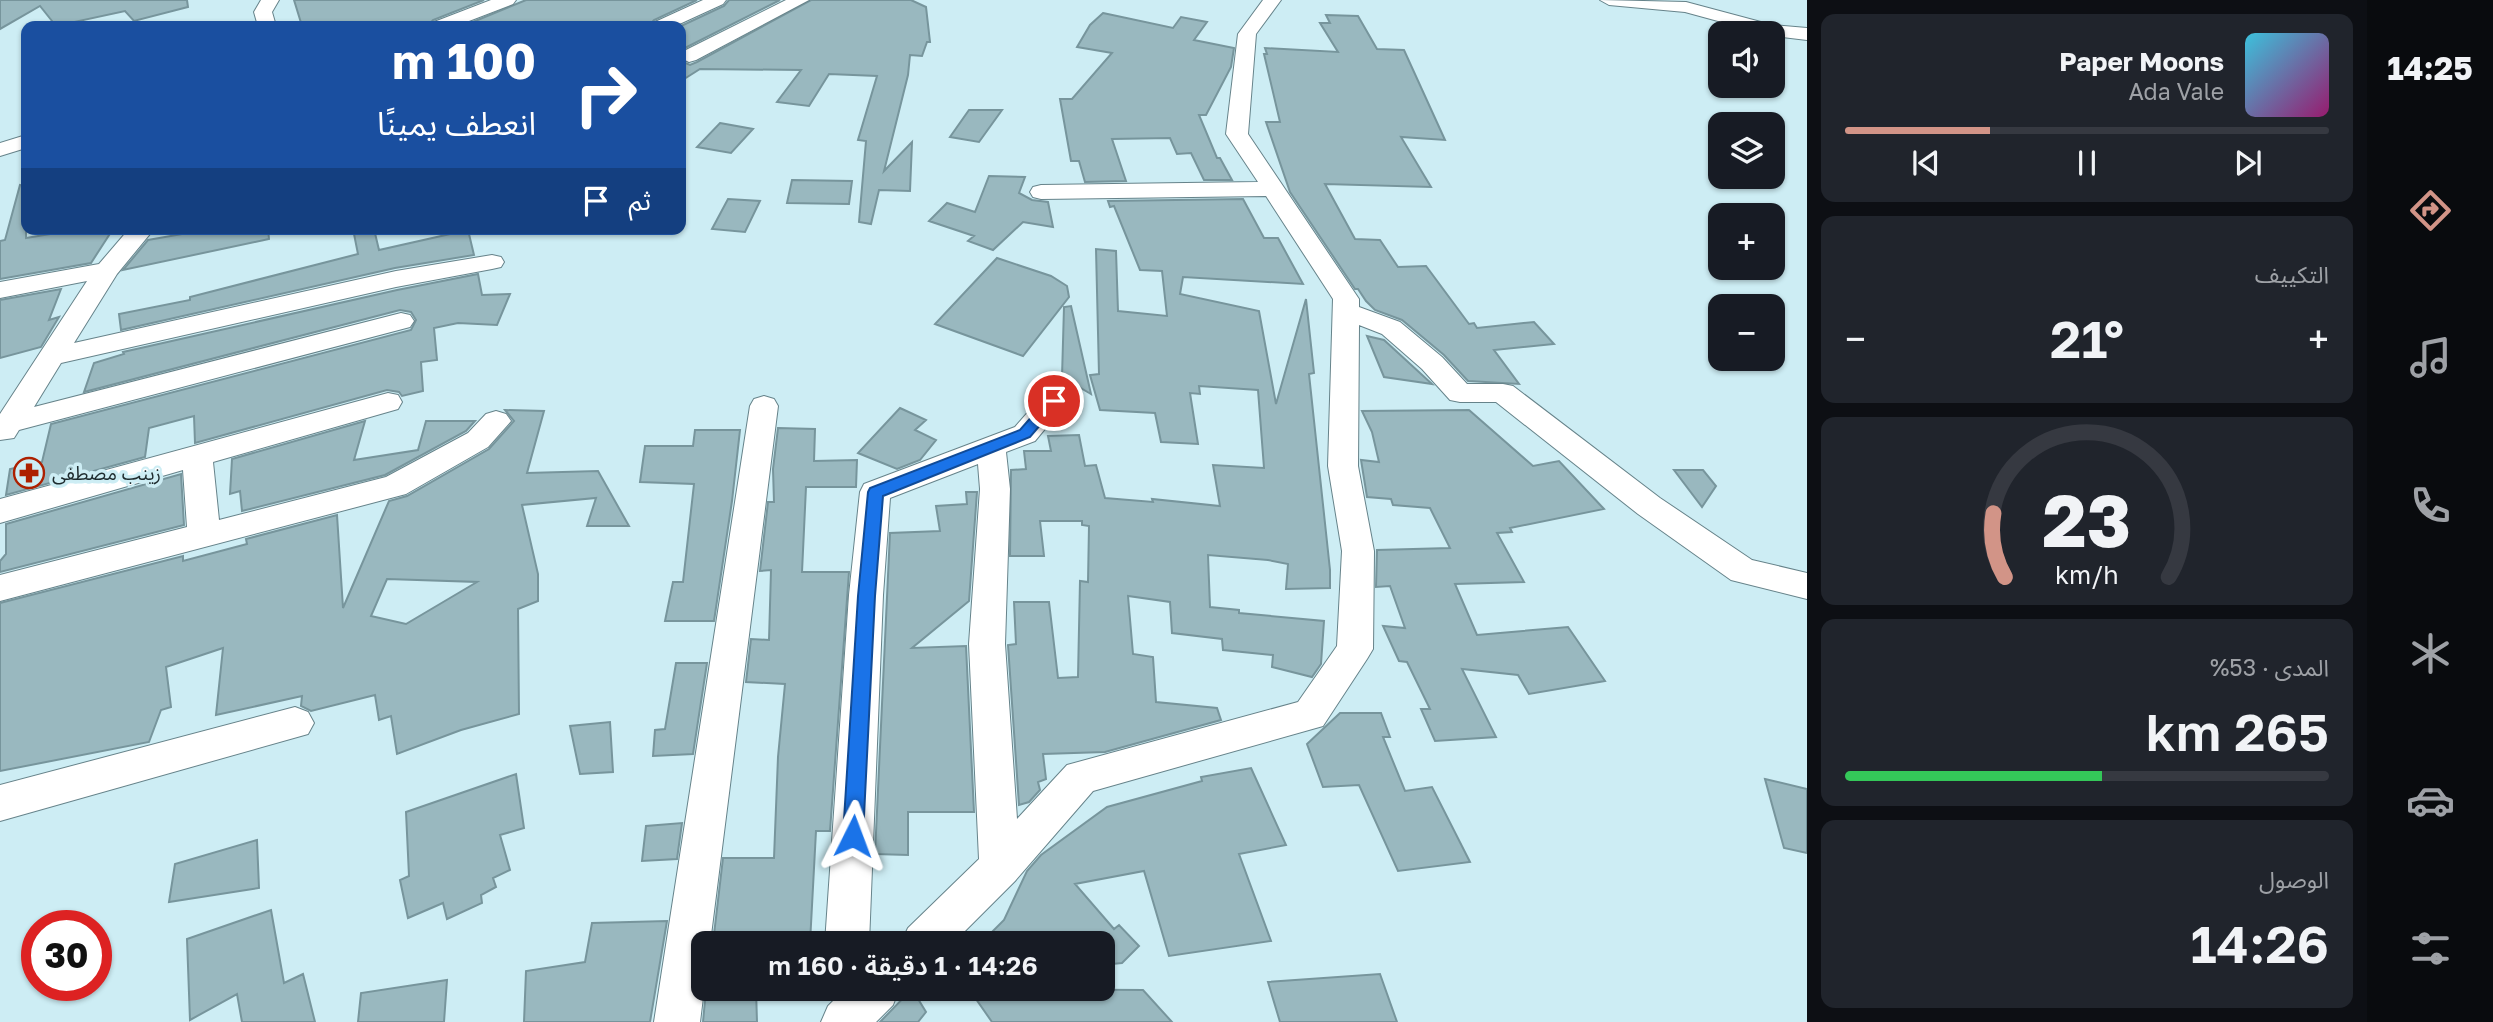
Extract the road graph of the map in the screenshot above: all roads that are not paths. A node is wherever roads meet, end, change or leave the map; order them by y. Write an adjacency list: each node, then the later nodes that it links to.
1 (270, 0): 7 (street)
2 (717, 0): 10 (street)
3 (800, 0): 12 (street)
4 (1272, 0): 15 (street)
5 (1609, 0): 11 (street)
6 (500, 3): 8 (street); 9 (street)
7 (266, 21)
8 (453, 21)
9 (486, 21)
10 (671, 21)
11 (1807, 34)
12 (689, 56)
13 (21, 143): 14 (street)
14 (0, 150)
15 (1272, 189): 16 (street); 21 (street)
16 (1041, 192)
17 (137, 235): 19 (street)
18 (492, 262): 23 (street)
19 (107, 270): 20 (street); 23 (street)
20 (0, 290)
21 (1344, 311): 33 (street); 37 (street)
22 (401, 321): 28 (street)
23 (51, 357): 28 (street)
24 (1054, 401): 29 (street)
25 (388, 402): 30 (street)
26 (764, 406): 42 (street)
27 (496, 421): 32 (street)
28 (5, 431)
29 (990, 447): 37 (street); 38 (street)
30 (197, 456): 31 (street); 32 (street)
31 (0, 511)
32 (204, 534): 34 (street)
33 (1807, 586)
34 (0, 588)
35 (295, 723): 36 (street)
36 (0, 803)
37 (999, 867): 39 (street)
38 (848, 931)
39 (935, 931)
40 (844, 1001): 43 (street)
41 (865, 1001): 43 (street)
42 (677, 1022)
43 (843, 1022)

